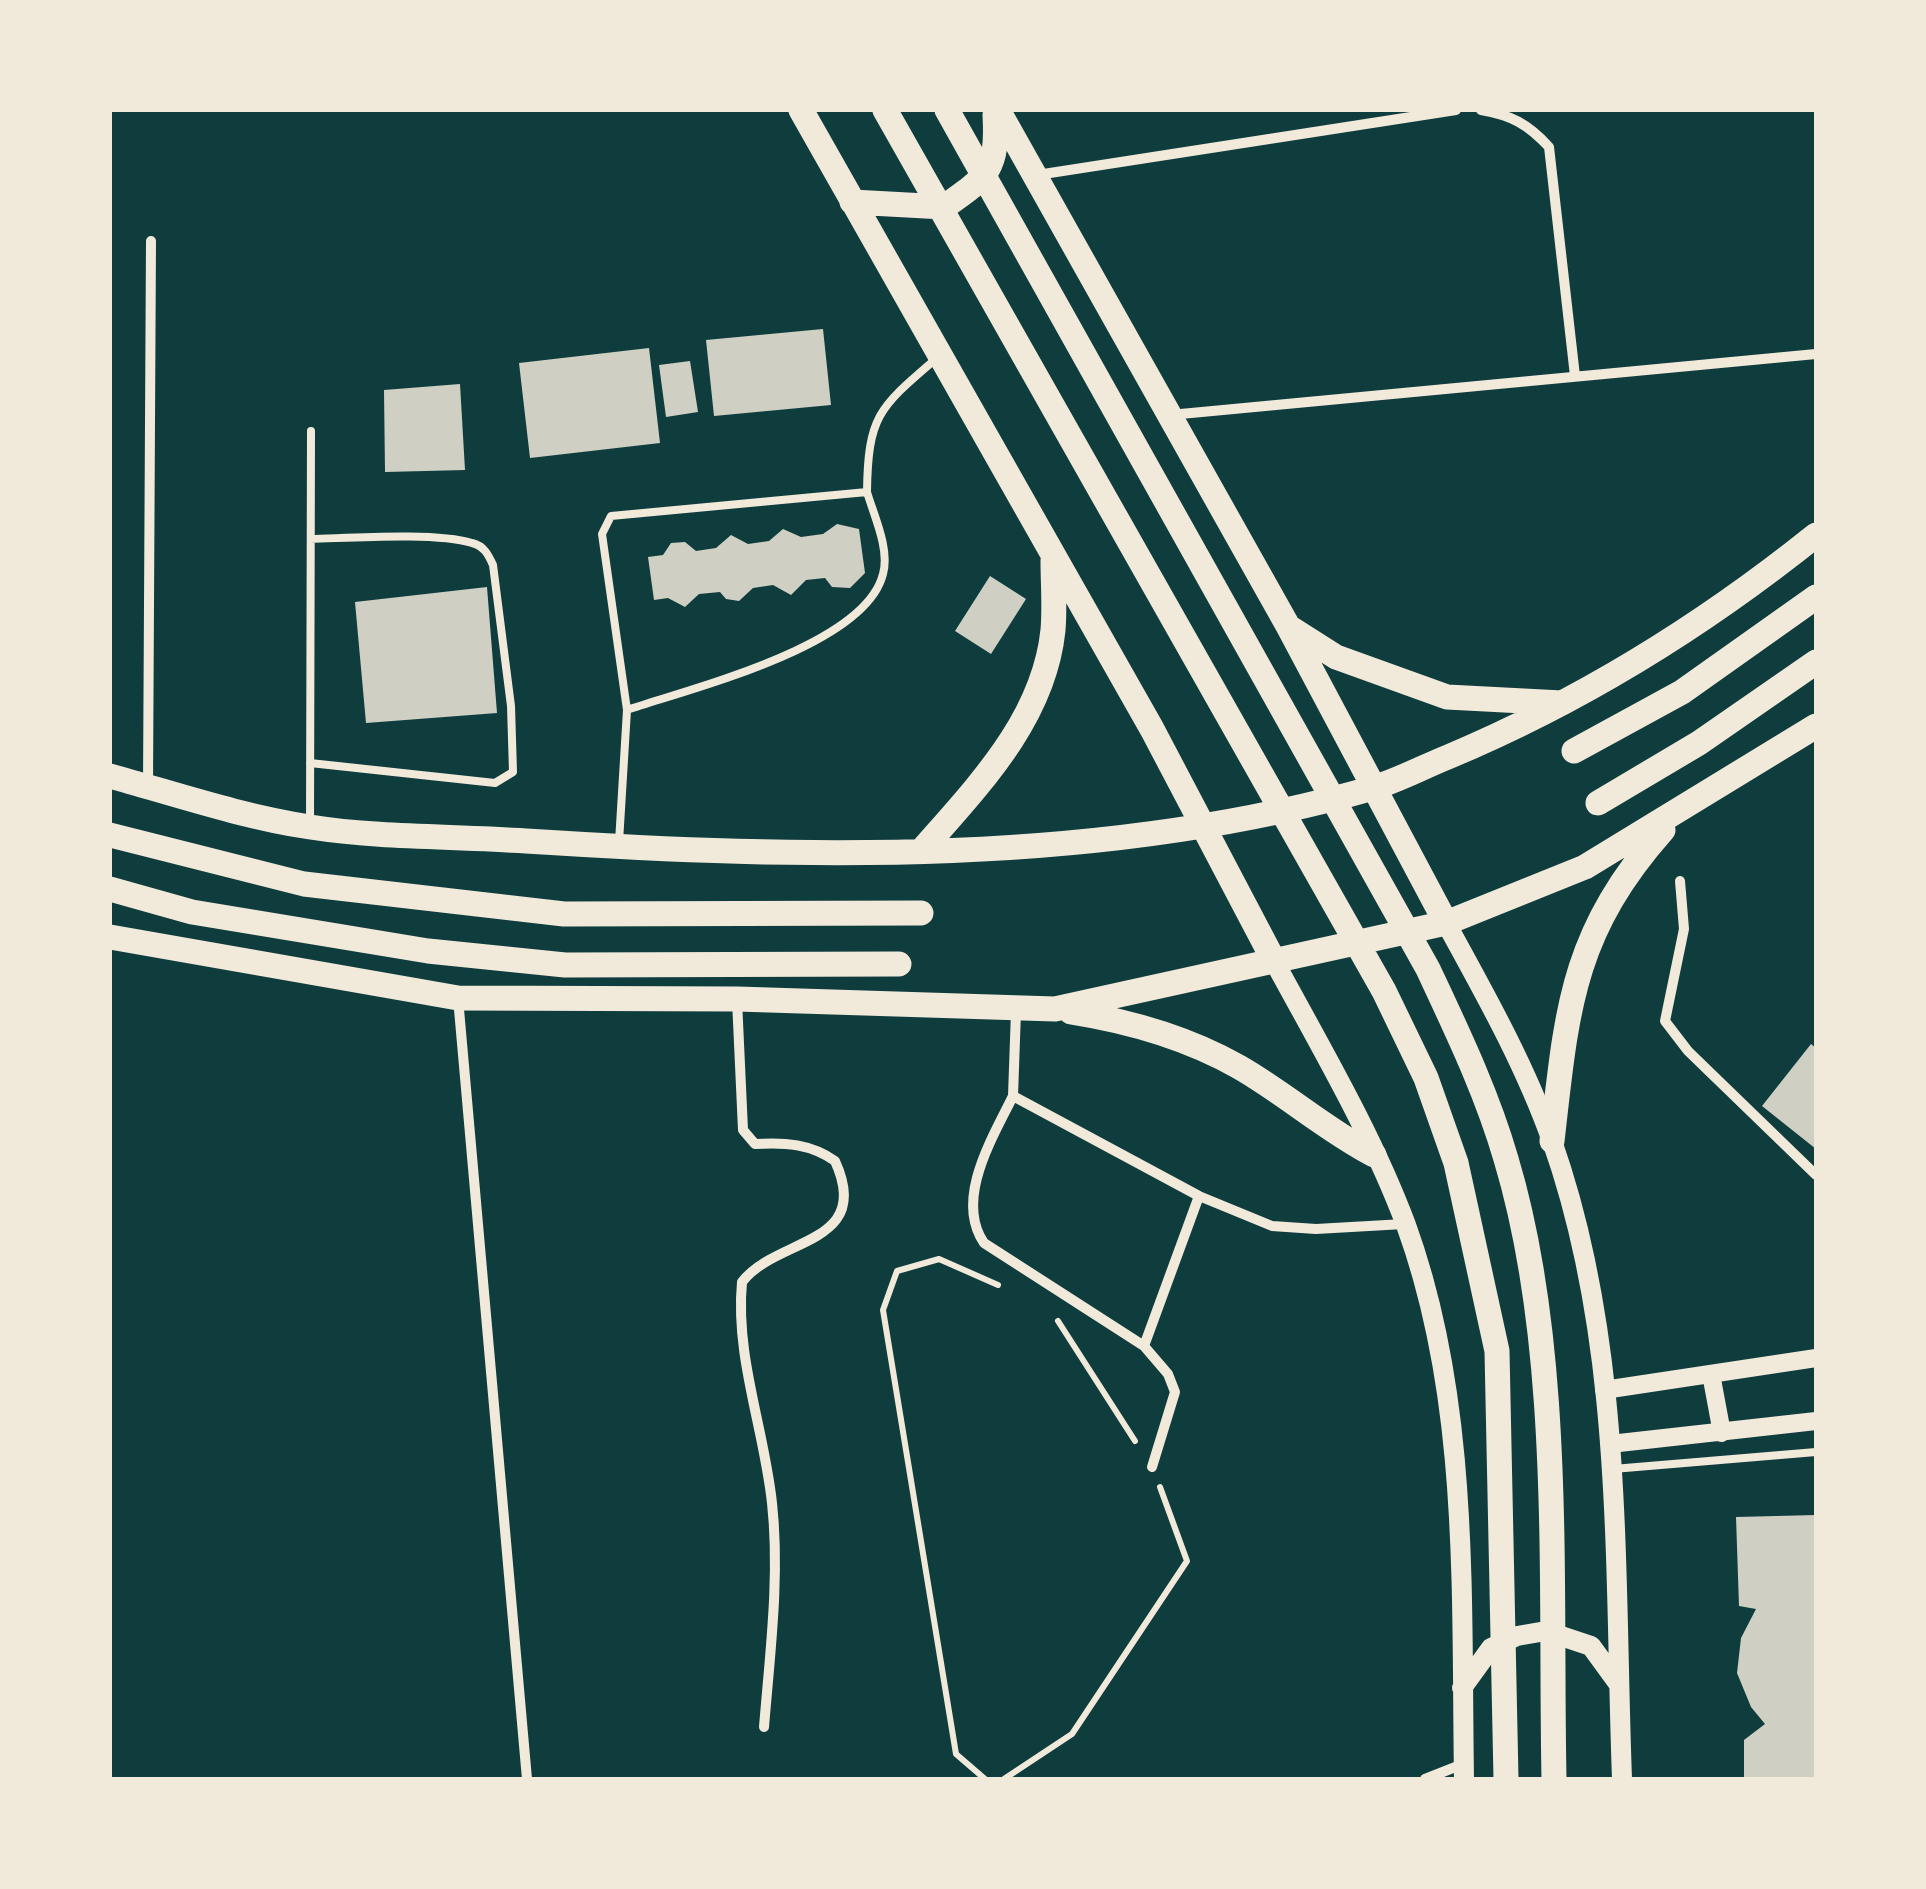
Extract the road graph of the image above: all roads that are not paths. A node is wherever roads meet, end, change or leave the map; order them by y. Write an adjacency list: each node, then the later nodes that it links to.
1 (802, 110): 8 (main road)
2 (884, 110): 70 (main road)
3 (946, 110): 71 (main road)
4 (996, 110): 7 (main road); 8 (main road)
5 (1456, 110): 7 (street)
6 (1481, 110): 12 (street)
7 (1033, 176): 13 (main road)
8 (852, 202): 11 (main road)
9 (151, 242): 28 (street)
10 (1816, 354): 12 (street)
11 (939, 356): 15 (lane); 18 (main road)
12 (1575, 376): 13 (street)
13 (1166, 415): 20 (main road)
14 (312, 430): 17 (lane)
15 (867, 492): 23 (lane); 23 (lane)
16 (1816, 535): 22 (main road)
17 (311, 539): 26 (lane); 26 (lane)
18 (1053, 558): 33 (main road); 36 (main road)
19 (1816, 597): 25 (main road)
20 (1288, 626): 22 (main road); 29 (main road)
21 (1816, 662): 30 (main road)
22 (1564, 703): 29 (main road)
23 (627, 710): 35 (lane)
24 (1816, 726): 31 (main road)
25 (1574, 751)
26 (310, 764): 32 (lane)
27 (110, 776): 28 (main road)
28 (148, 787): 32 (main road)
29 (1376, 787): 33 (main road); 40 (main road)
30 (1598, 803)
31 (1676, 815): 40 (main road); 49 (main road)
32 (310, 827): 35 (main road)
33 (1204, 827): 36 (main road); 42 (main road)
34 (110, 835): 39 (main road)
35 (618, 847): 36 (main road)
36 (922, 850)
37 (1680, 881): 51 (street)
38 (110, 889): 43 (main road)
39 (922, 913)
40 (1446, 923): 42 (main road); 49 (main road)
41 (110, 937): 44 (main road)
42 (1274, 961): 47 (main road); 50 (main road)
43 (900, 964)
44 (458, 998): 45 (main road); 68 (street)
45 (737, 999): 46 (main road); 66 (street)
46 (1016, 1006): 47 (main road); 48 (street)
47 (1055, 1009): 50 (main road)
48 (1013, 1096): 52 (street); 54 (street)
49 (1552, 1141): 57 (main road)
50 (1374, 1155): 53 (main road)
51 (1816, 1175)
52 (1199, 1196): 53 (street); 54 (street)
53 (1405, 1224): 65 (main road)
54 (1144, 1346): 62 (street)
55 (1816, 1358): 56 (street)
56 (1711, 1374): 57 (street); 59 (street)
57 (1604, 1390): 60 (main road)
58 (1816, 1421): 59 (street)
59 (1722, 1433): 60 (street)
60 (1610, 1444): 63 (main road)
61 (1816, 1452): 63 (lane)
62 (1152, 1467)
63 (1613, 1469): 64 (main road)
64 (1618, 1684): 65 (main road); 72 (main road)
65 (1462, 1688): 67 (main road)
66 (764, 1726)
67 (1464, 1771): 69 (street)
68 (527, 1779)
69 (1424, 1779)
70 (1506, 1779)
71 (1554, 1779)
72 (1622, 1779)

